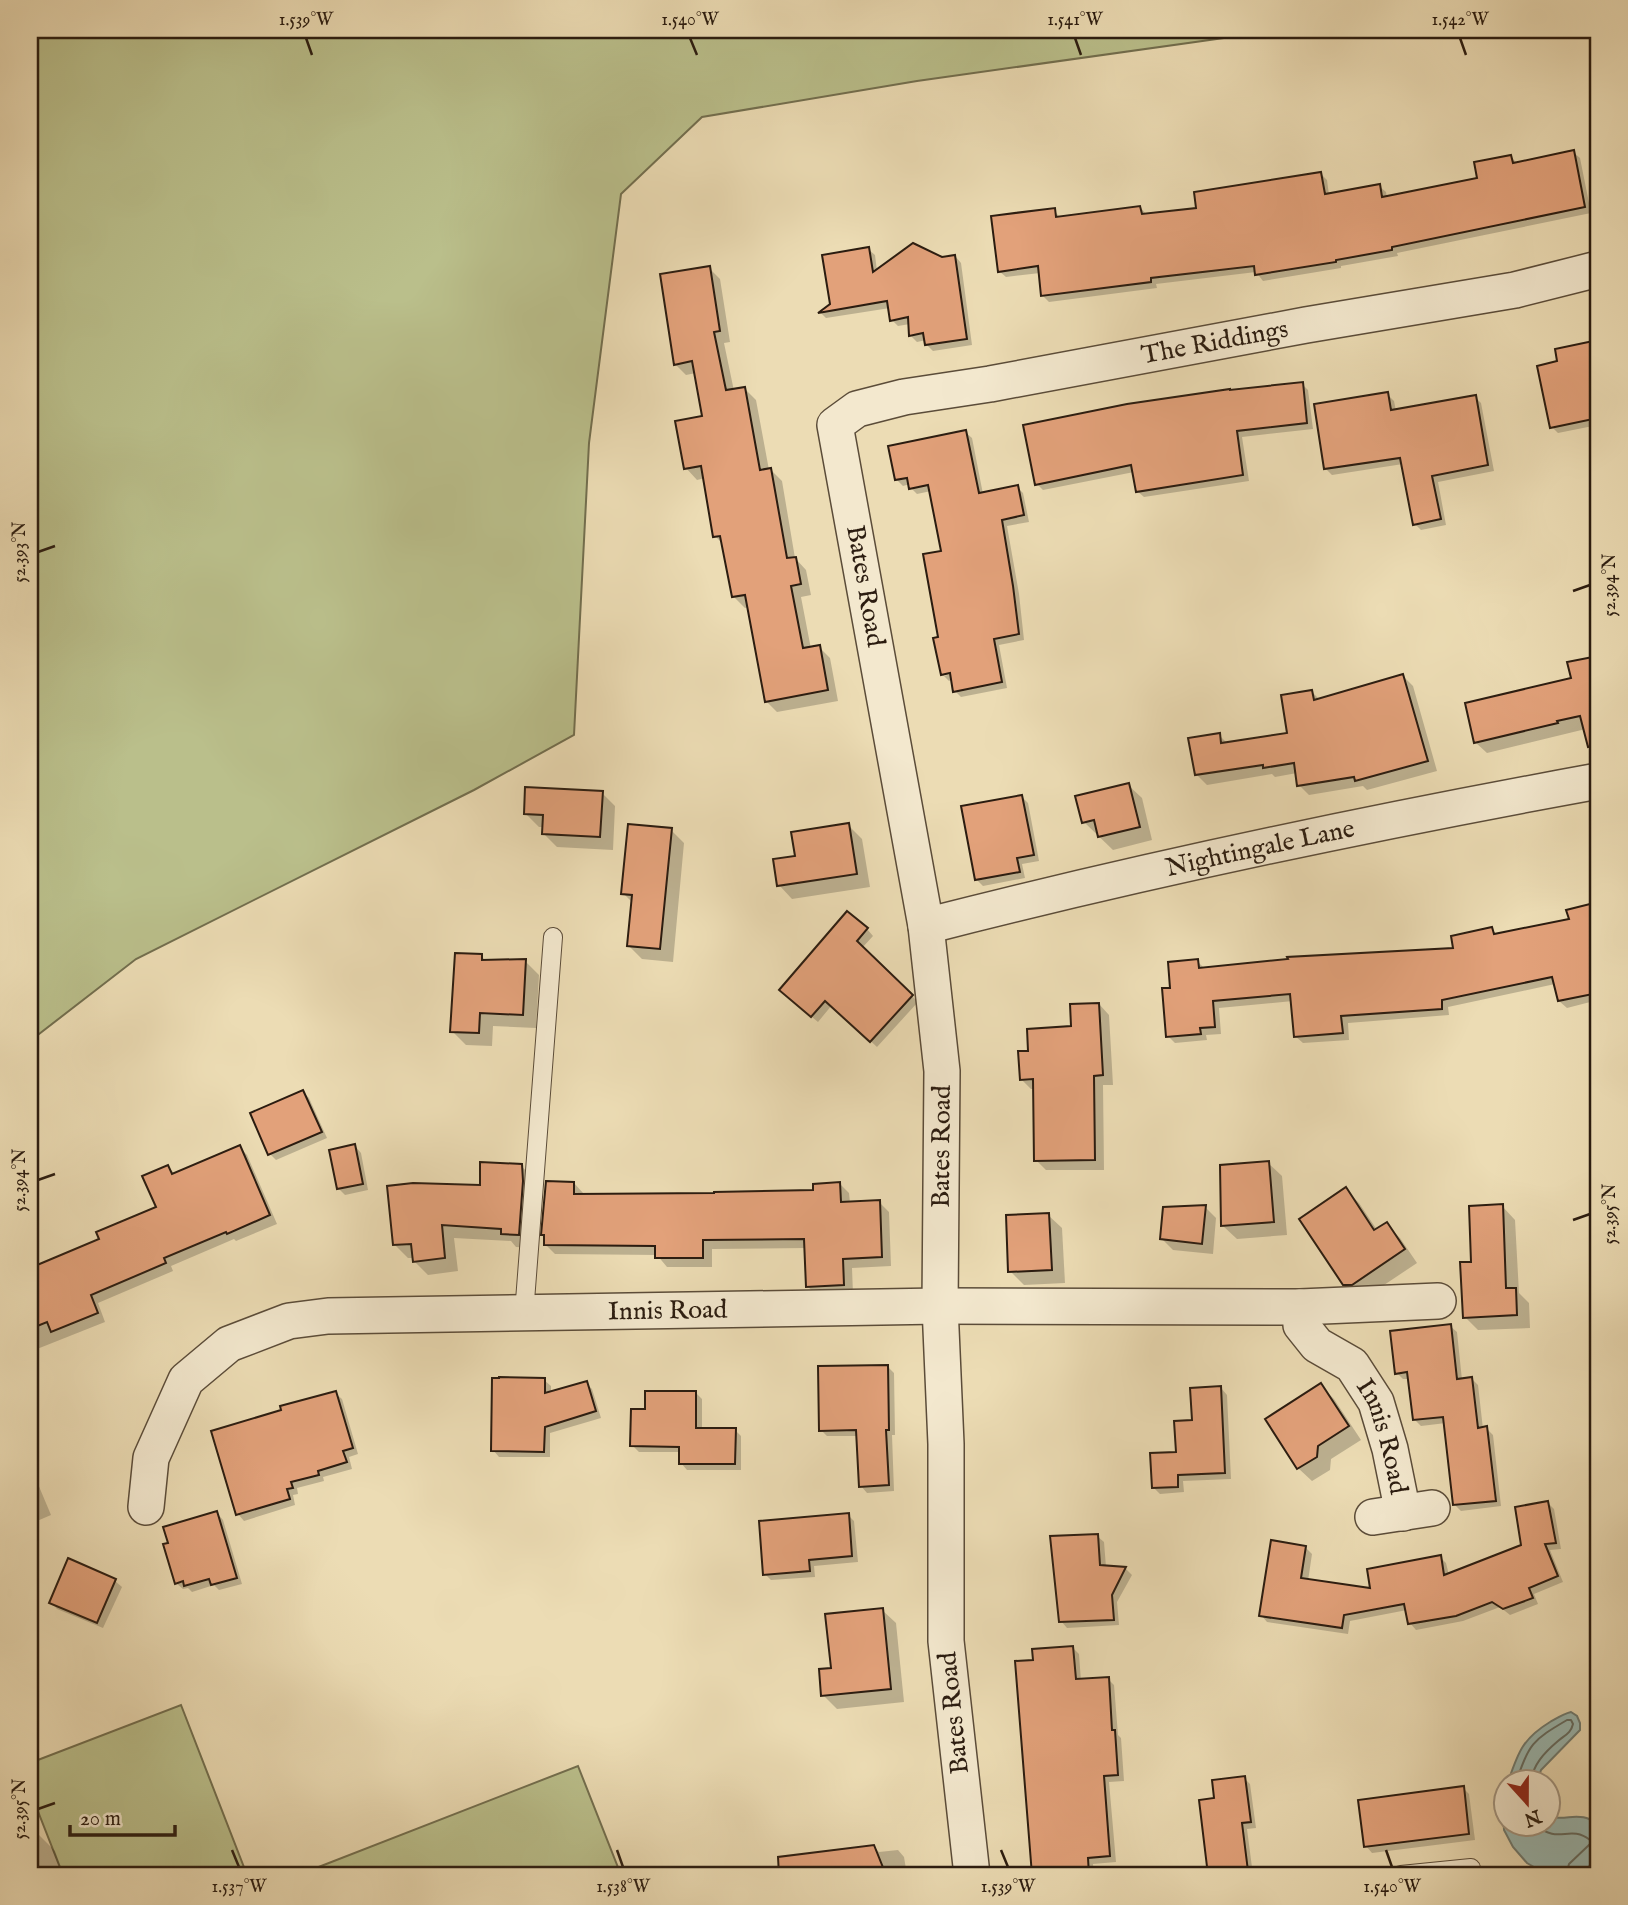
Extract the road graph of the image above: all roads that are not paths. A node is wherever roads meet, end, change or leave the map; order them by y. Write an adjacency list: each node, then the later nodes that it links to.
1 (1598, 269): 2 (street, The Riddings)
2 (835, 425): 4 (street, Bates Road)
3 (1598, 781): 4 (street, Nightingale Lane)
4 (926, 926): 7 (street, Bates Road)
5 (553, 937): 9 (lane)
6 (1438, 1301): 8 (street, Innis Road)
7 (940, 1307): 8 (street, Innis Road); 9 (street, Innis Road); 12 (street, Bates Road)
8 (1300, 1307): 11 (street, Innis Road)
9 (524, 1314): 10 (street, Innis Road)
10 (146, 1507)
11 (1402, 1513)
12 (972, 1875)
13 (1401, 1875): 14 (lane)
14 (1472, 1875)

